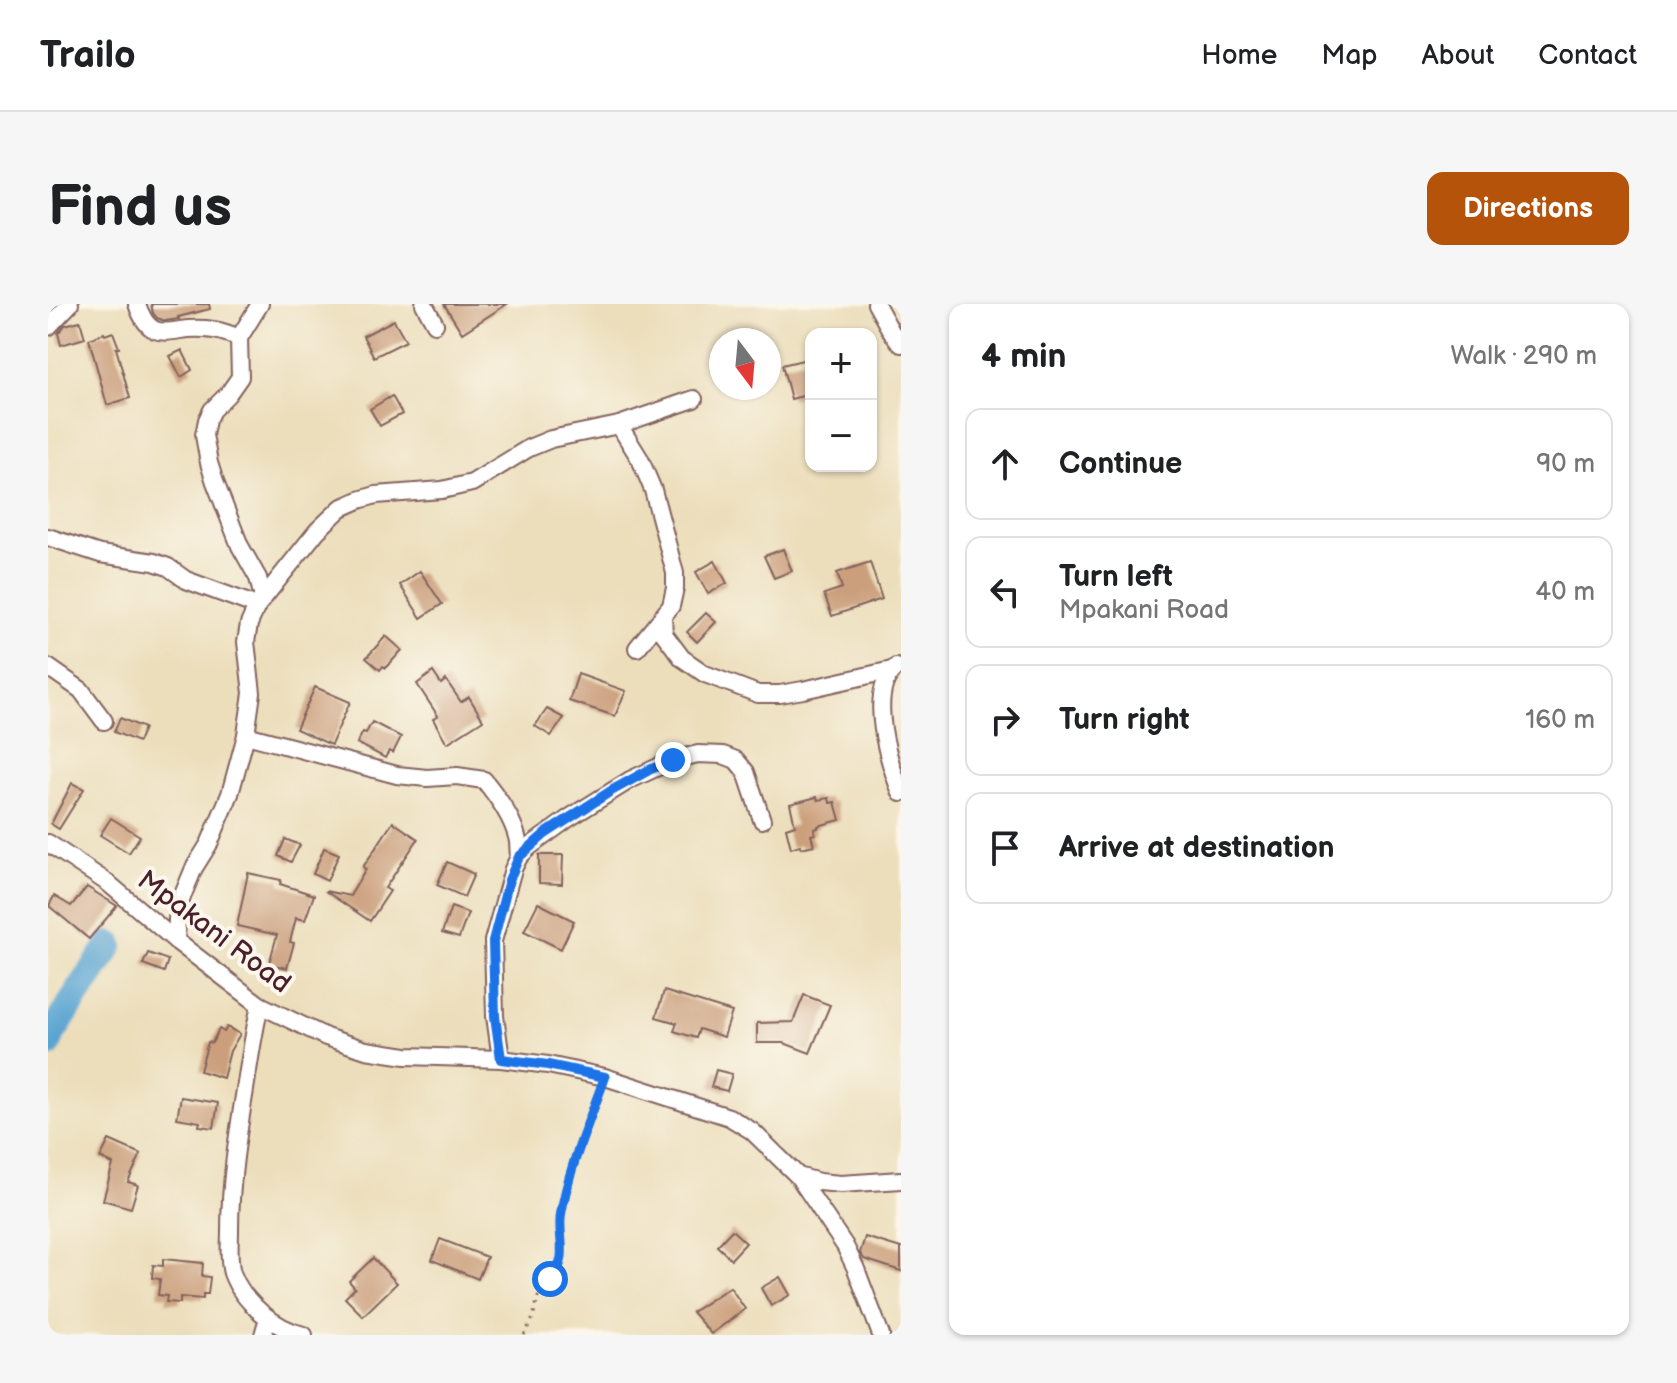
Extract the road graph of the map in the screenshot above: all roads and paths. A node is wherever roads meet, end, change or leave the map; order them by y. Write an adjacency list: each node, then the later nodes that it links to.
1 (70, 304): 7 (street)
2 (137, 304): 8 (street)
3 (260, 304): 8 (street)
4 (424, 304): 6 (street)
5 (876, 304): 9 (street)
6 (435, 324)
7 (48, 327)
8 (239, 338): 13 (street)
9 (901, 344)
10 (694, 399): 11 (street)
11 (619, 425): 13 (street); 14 (street)
12 (48, 537): 13 (street)
13 (260, 602): 19 (street)
14 (663, 618): 15 (street); 17 (street)
15 (637, 648)
16 (48, 667): 18 (street)
17 (897, 667): 20 (street)
18 (104, 721)
19 (246, 735): 23 (street); 24 (street)
20 (901, 793)
21 (762, 820): 23 (street)
22 (48, 843): 24 (street, Mpakani Road)
23 (519, 857): 26 (street)
24 (176, 941): 25 (street, Mpakani Road)
25 (260, 1005): 26 (street, Mpakani Road); 30 (street)
26 (501, 1059): 27 (street, Mpakani Road)
27 (605, 1077): 28 (street, Mpakani Road); 33 (path)
28 (798, 1176): 29 (street); 34 (street, Mpakani Road)
29 (901, 1180)
30 (268, 1318): 31 (street); 32 (street)
31 (263, 1335)
32 (304, 1335)
33 (524, 1335)
34 (881, 1335)

